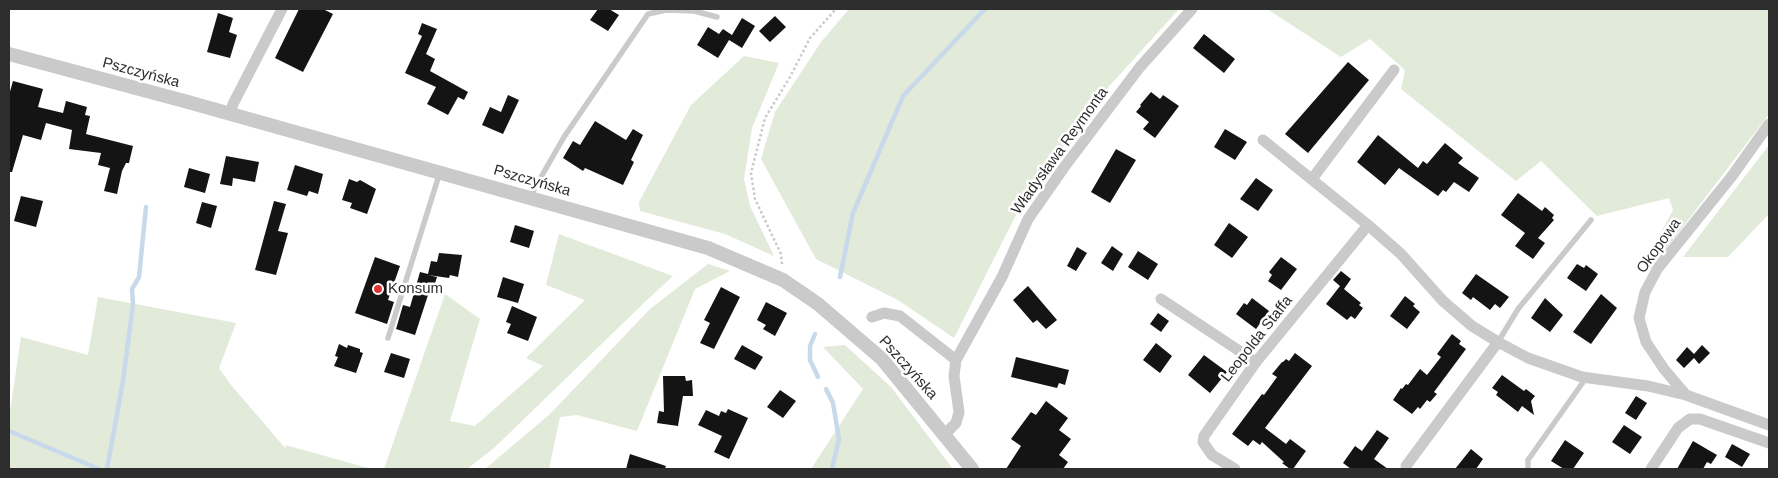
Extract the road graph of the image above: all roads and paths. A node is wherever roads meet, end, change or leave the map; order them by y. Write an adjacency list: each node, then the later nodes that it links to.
1 (282, 9): 9 (street)
2 (642, 9): 5 (lane)
3 (836, 9): 17 (path)
4 (1192, 9): 22 (street, Władysława Reymonta)
5 (648, 14): 6 (lane); 14 (lane)
6 (717, 17)
7 (9, 54): 9 (street, Pszczyńska)
8 (1394, 70): 13 (street)
9 (230, 114): 12 (street, Pszczyńska)
10 (1769, 124): 25 (street, Okopowa)
11 (1264, 140): 13 (street)
12 (440, 172): 14 (street, Pszczyńska); 20 (lane)
13 (1312, 179): 16 (street)
14 (529, 198): 17 (street, Pszczyńska)
15 (1590, 220): 21 (lane)
16 (1368, 224): 21 (street); 23 (street, Leopolda Staffa)
17 (783, 280): 27 (street, Pszczyńska)
18 (1161, 299): 23 (street)
19 (872, 317): 22 (street)
20 (388, 338)
21 (1498, 342): 24 (street); 29 (street)
22 (956, 360): 27 (street, Władysława Reymonta)
23 (1256, 362): 31 (street, Leopolda Staffa)
24 (1586, 378): 25 (street); 32 (lane)
25 (1686, 395): 26 (street)
26 (1769, 425)
27 (944, 435): 30 (street, Pszczyńska)
28 (1769, 443): 33 (street)
29 (1406, 466)
30 (972, 469)
31 (1235, 469)
32 (1528, 469)
33 (1651, 469)

